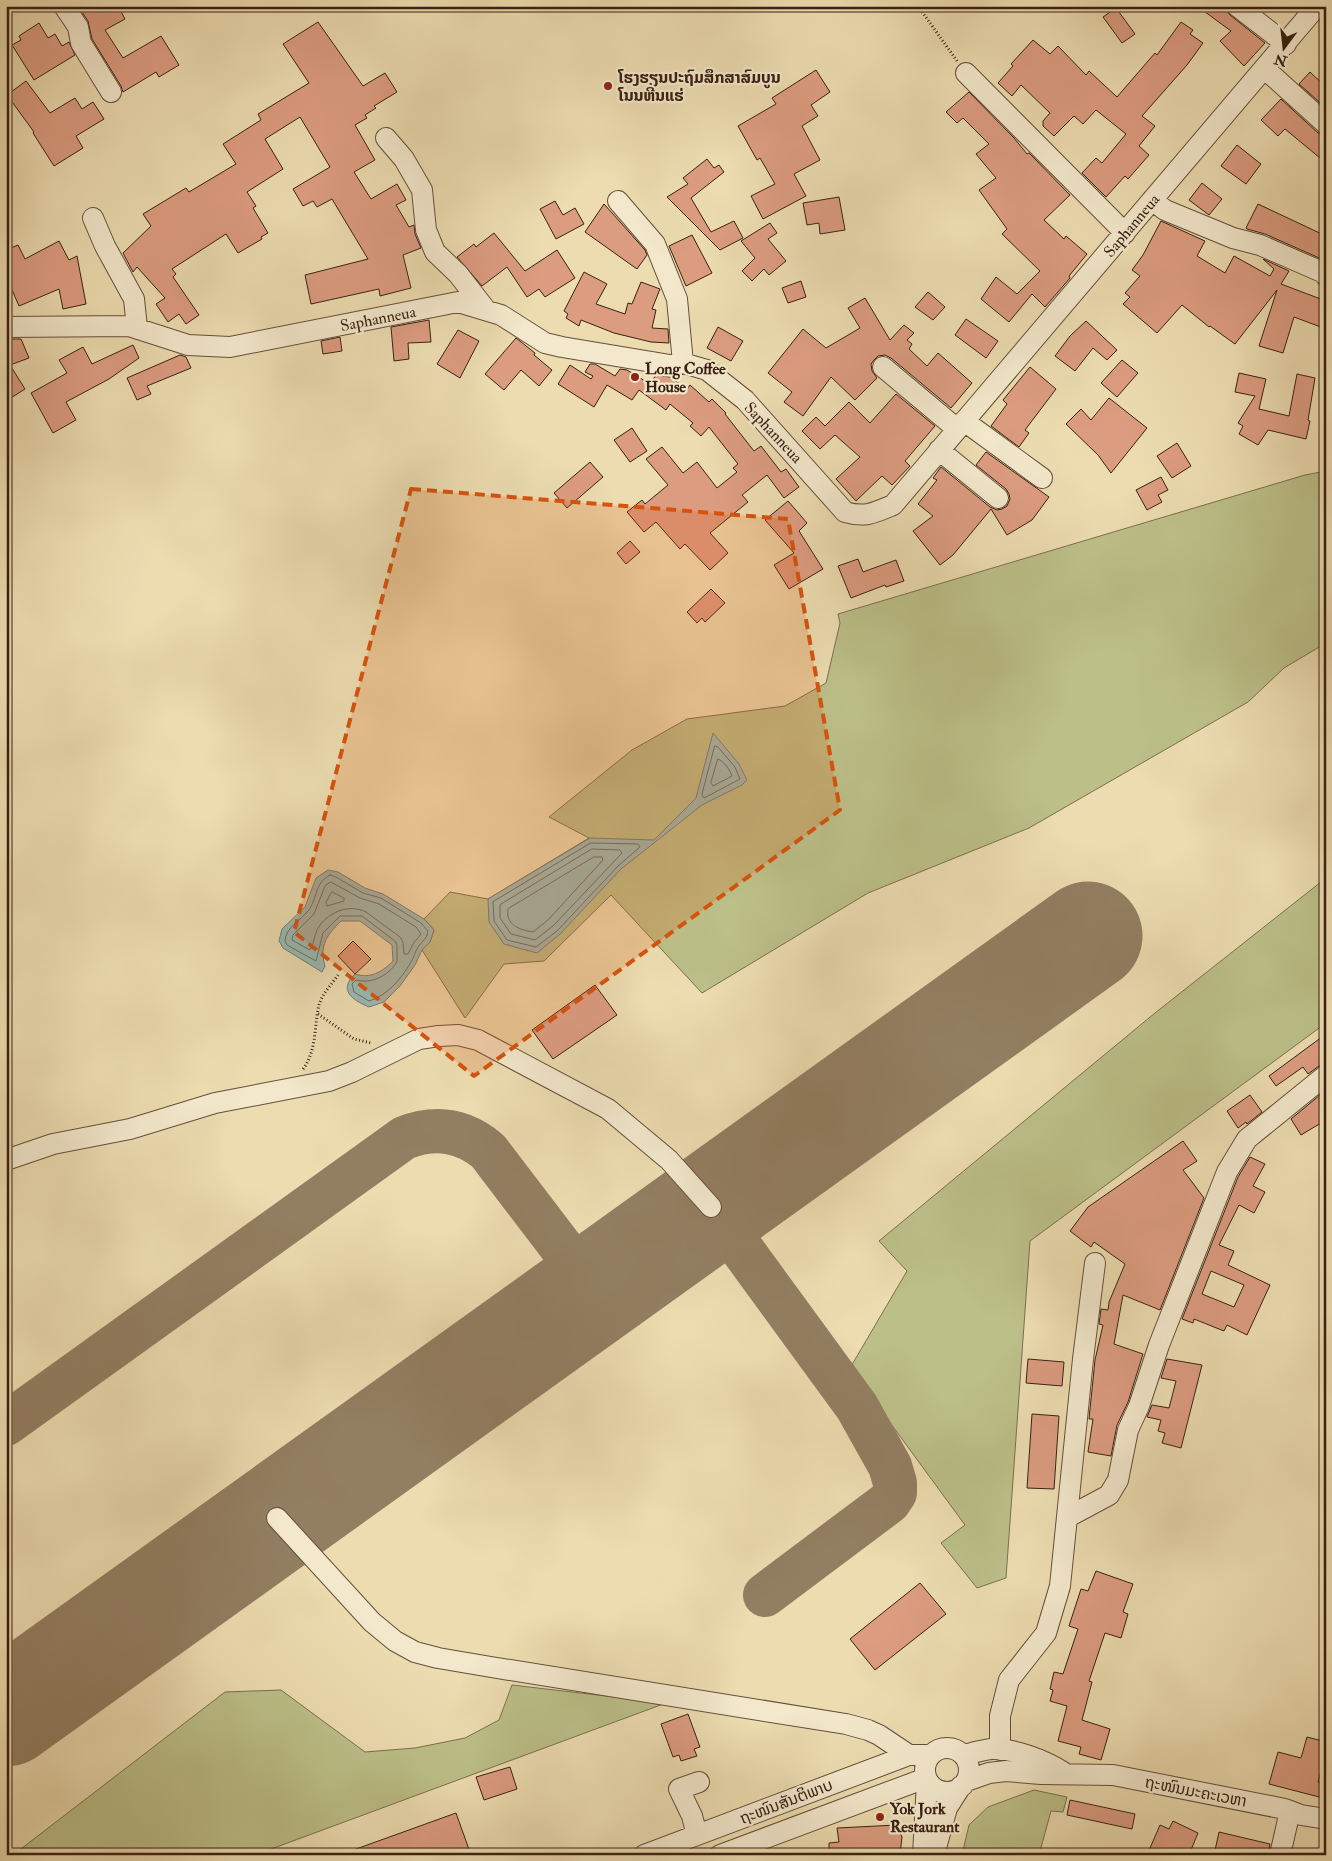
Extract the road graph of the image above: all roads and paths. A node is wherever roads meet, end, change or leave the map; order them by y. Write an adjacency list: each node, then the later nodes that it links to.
1 (64, 6): 8 (street)
2 (918, 6): 7 (path)
3 (1237, 6): 5 (street)
4 (1318, 6): 5 (street, Saphanneua)
5 (1286, 44): 6 (street, Saphanneua)
6 (1265, 69): 9 (street); 11 (street, Saphanneua)
7 (966, 73): 14 (street)
8 (110, 92)
9 (1326, 124)
10 (386, 138): 16 (street)
11 (1152, 200): 14 (street, Saphanneua); 15 (street)
12 (618, 201): 19 (street)
13 (92, 218): 18 (street)
14 (1125, 233): 21 (street, Saphanneua)
15 (1326, 276)
16 (486, 310): 18 (street, Saphanneua); 19 (street, Saphanneua)
17 (6, 328): 18 (street, Saphanneua)
18 (137, 328)
19 (683, 364): 22 (street, Saphanneua)
20 (883, 367): 21 (street)
21 (960, 425): 22 (street, Saphanneua); 23 (street)
22 (939, 450): 24 (street)
23 (1042, 478)
24 (998, 498)
25 (338, 975): 26 (path)
26 (318, 1014): 27 (path); 28 (path)
27 (378, 1042)
28 (302, 1070)
29 (1326, 1075): 33 (street)
30 (6, 1160): 31 (street)
31 (711, 1206)
32 (1095, 1263): 33 (street)
33 (1068, 1517): 35 (street)
34 (277, 1518): 36 (street)
35 (1000, 1750): 38 (street); 39 (street)
36 (910, 1755): 37 (street, ຖະໜົນສັນຕິພາບ); 45 (street, ຖະໜົນສັນຕິພາບ)
37 (930, 1755): 38 (street); 40 (street)
38 (964, 1755): 42 (street)
39 (1064, 1773): 42 (street, ຖະໜົນມະຄະເວຫາ); 43 (street, ຖະໜົນມະຄະເວຫາ)
40 (927, 1780): 42 (street); 47 (street, ຖະໜົນສັນຕິພາບ); 48 (street)
41 (699, 1782): 45 (street)
42 (963, 1784): 49 (street)
43 (1296, 1813): 44 (street, ຖະໜົນມະຄະເວຫາ); 50 (street); 51 (street)
44 (1326, 1819)
45 (697, 1835): 46 (street, ຖະໜົນສັນຕິພາບ)
46 (644, 1855)
47 (720, 1855)
48 (923, 1855)
49 (934, 1855)
50 (1280, 1855)
51 (1292, 1855)

